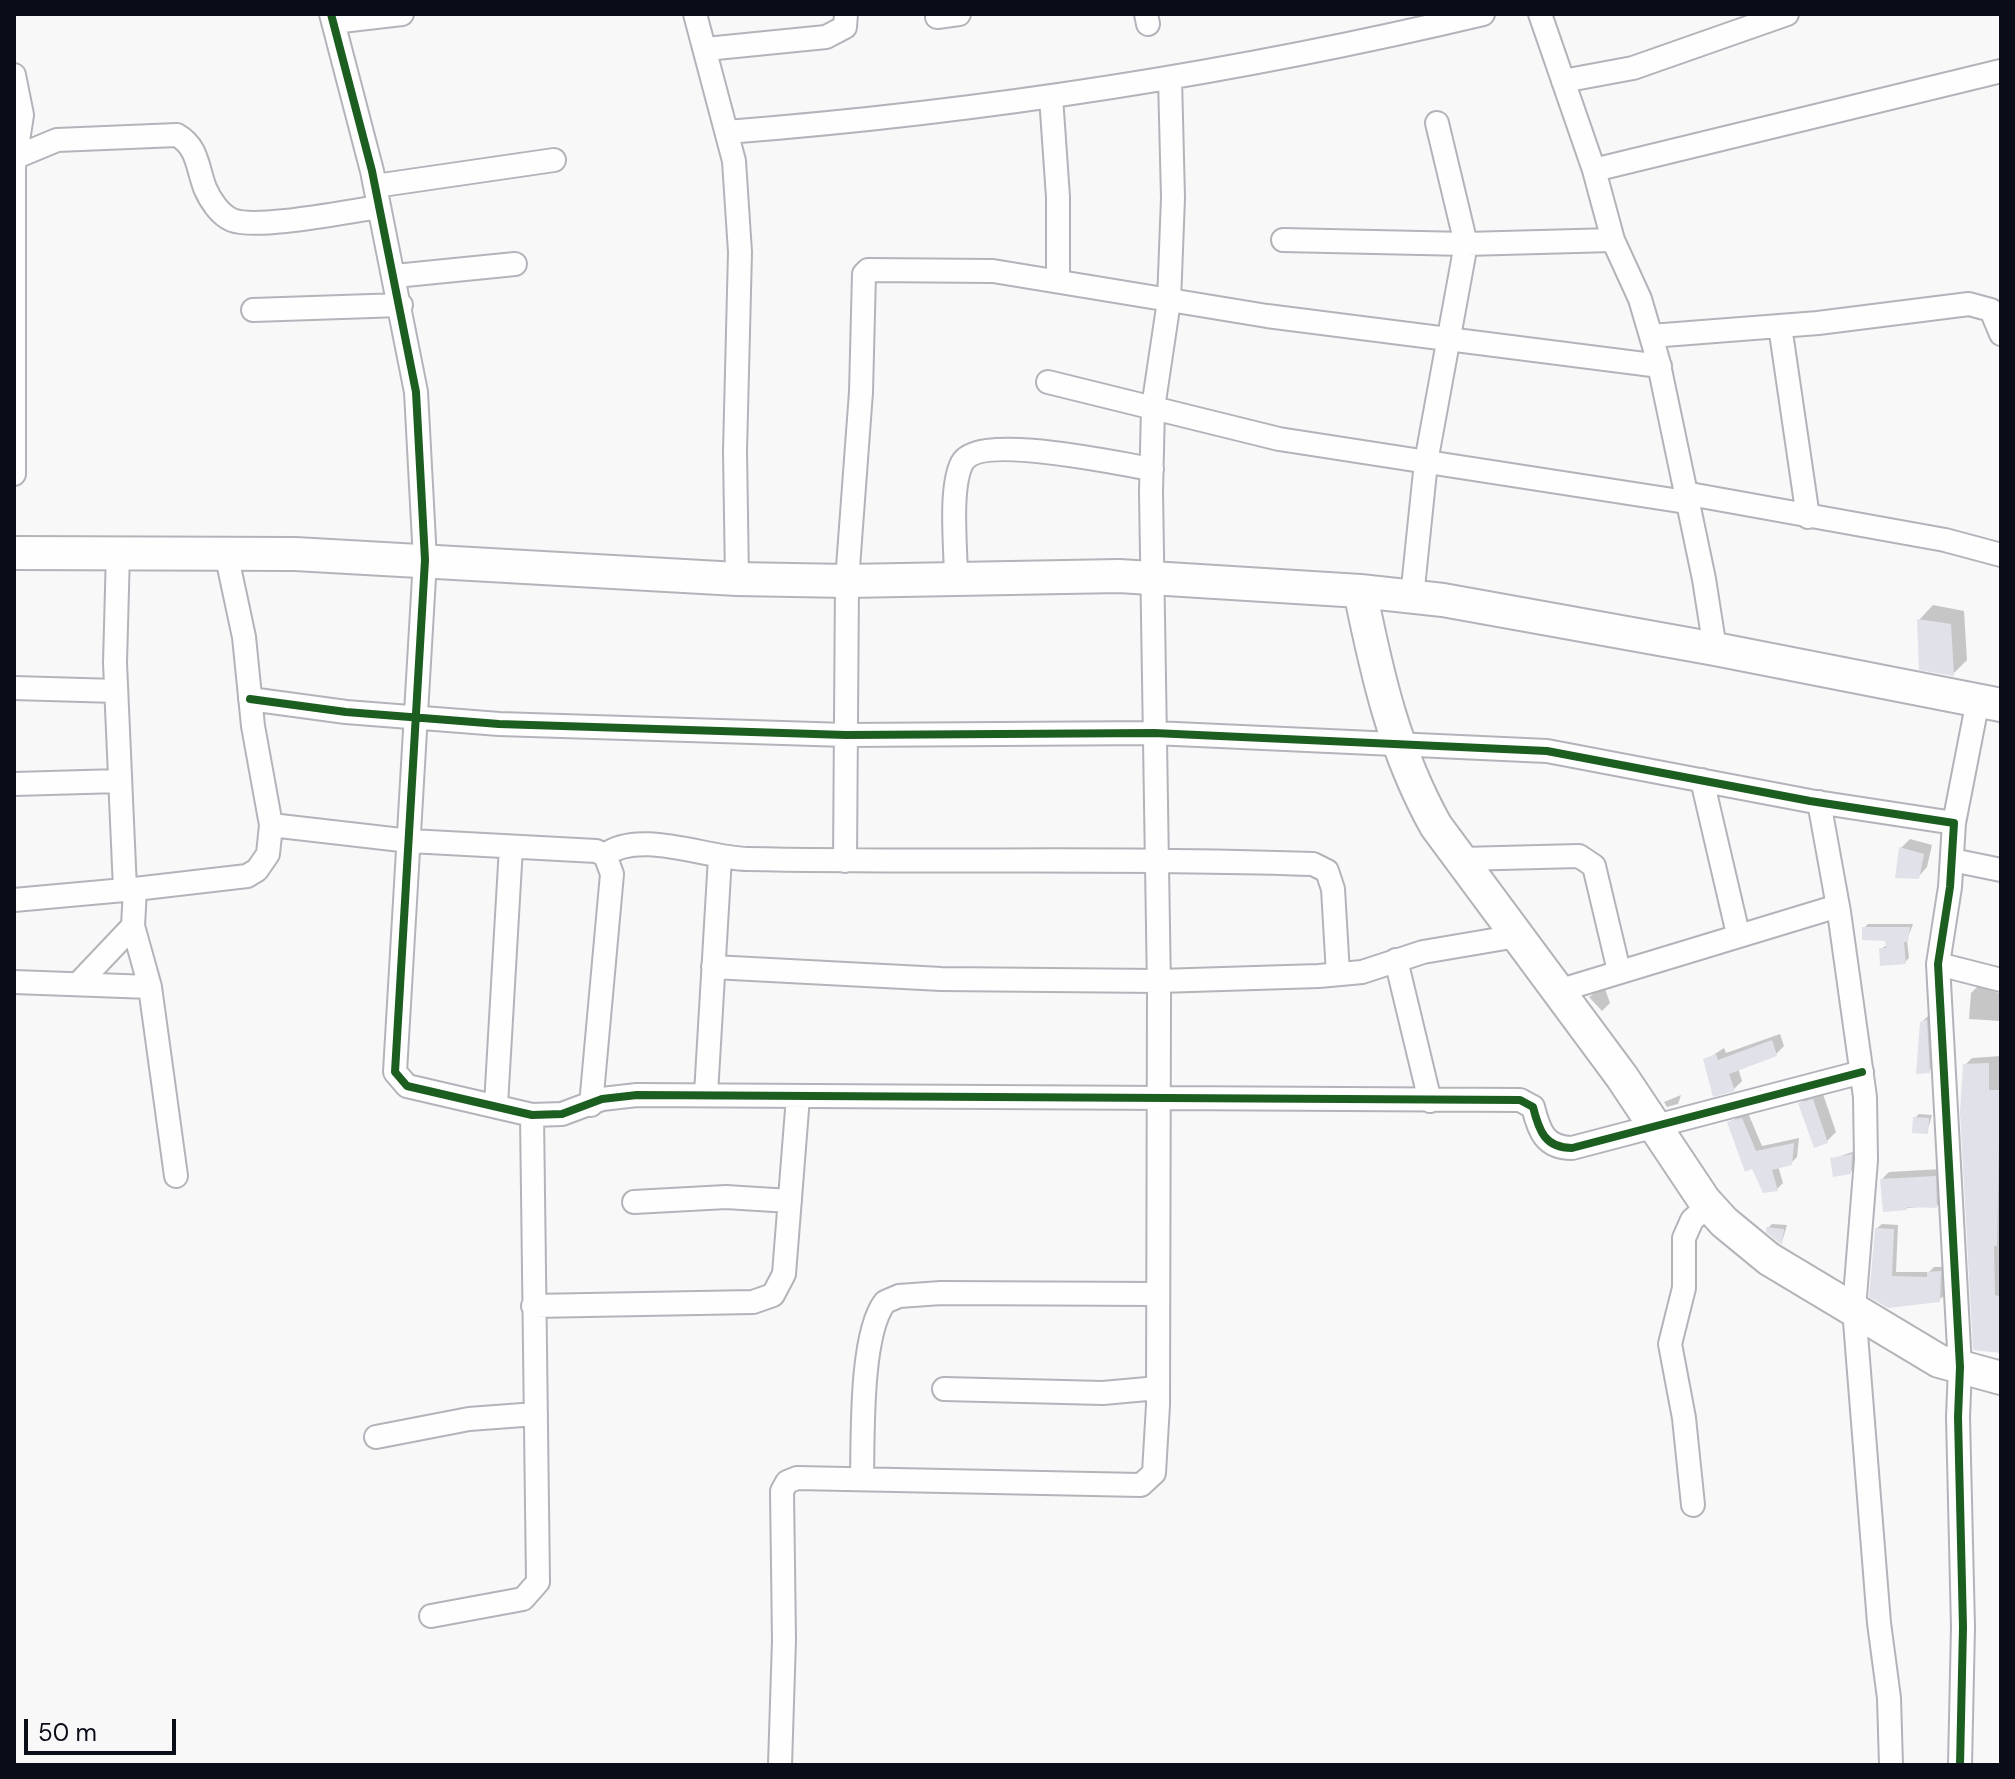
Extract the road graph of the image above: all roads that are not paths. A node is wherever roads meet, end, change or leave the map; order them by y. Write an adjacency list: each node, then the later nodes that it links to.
1 (402, 14): 7 (street)
2 (695, 14): 8 (street)
3 (846, 14): 8 (street)
4 (1483, 14): 11 (street)
5 (1540, 14): 12 (street)
6 (1787, 14): 12 (street)
7 (332, 18): 19 (street)
8 (706, 49): 15 (street)
9 (2001, 71): 18 (street)
10 (14, 75): 16 (street)
11 (1170, 78): 13 (street); 26 (street)
12 (1563, 81): 18 (street)
13 (1051, 97): 15 (street); 25 (street)
14 (1437, 123): 22 (street)
15 (727, 132): 47 (street)
16 (16, 157): 19 (street); 38 (street)
17 (554, 160): 19 (street)
18 (1594, 170): 21 (street)
19 (377, 196): 24 (street)
20 (1283, 240): 22 (street)
21 (1613, 240): 22 (street); 31 (street)
22 (1466, 244): 32 (street)
23 (515, 264): 24 (street)
24 (395, 276): 27 (street)
25 (1058, 281): 26 (street); 49 (street)
26 (1169, 301): 32 (street); 35 (street)
27 (401, 305): 28 (street); 45 (street)
28 (253, 310)
29 (1780, 326): 30 (street); 31 (street); 40 (street)
30 (2001, 334)
31 (1651, 336): 33 (street)
32 (1449, 337): 33 (street); 36 (street)
33 (1660, 366): 39 (street)
34 (1048, 382): 35 (street)
35 (1153, 408): 36 (street); 37 (street)
36 (1426, 462): 39 (street); 51 (street)
37 (1152, 469): 46 (street); 48 (street)
38 (14, 474)
39 (1685, 498): 40 (street); 52 (street)
40 (1808, 517): 44 (street)
41 (118, 552): 42 (street); 43 (street); 54 (street)
42 (14, 553)
43 (226, 553): 45 (street); 55 (street)
44 (2001, 555)
45 (425, 560): 47 (street); 57 (street)
46 (1151, 578): 48 (street); 50 (street); 58 (street)
47 (737, 579): 49 (street)
48 (956, 579): 49 (street)
49 (847, 581): 59 (street)
50 (1360, 591): 51 (street); 60 (street)
51 (1412, 597): 52 (street)
52 (1715, 649): 56 (street)
53 (14, 688): 54 (street)
54 (116, 691): 62 (street)
55 (250, 699): 57 (street); 66 (street)
56 (1989, 702): 65 (street)
57 (416, 718): 59 (street); 67 (street)
58 (1154, 733): 59 (street); 60 (street); 71 (street)
59 (846, 735): 74 (street)
60 (1396, 743): 61 (street); 72 (street)
61 (1702, 780): 64 (street); 80 (street)
62 (120, 781): 63 (street); 76 (street)
63 (14, 784)
64 (1819, 802): 65 (street); 78 (street)
65 (1954, 823): 73 (street)
66 (271, 825): 67 (street); 76 (street)
67 (410, 841): 68 (street); 98 (street)
68 (511, 847): 69 (street); 98 (street)
69 (605, 855): 70 (street); 99 (street)
70 (720, 857): 74 (street); 84 (street)
71 (1157, 858): 74 (street); 86 (street); 88 (street)
72 (1461, 859): 81 (street); 85 (street)
73 (1952, 860): 75 (street); 83 (street)
74 (845, 861)
75 (2001, 870)
76 (130, 889): 77 (street); 79 (street)
77 (14, 900)
78 (1838, 906): 80 (street); 93 (street)
79 (133, 926): 90 (street); 91 (street)
80 (1738, 934): 85 (street)
81 (1517, 936): 82 (street); 92 (street)
82 (1396, 960): 86 (street); 97 (street)
83 (1938, 964): 87 (street); 109 (street)
84 (713, 967): 88 (street); 94 (street)
85 (1619, 971): 92 (street)
86 (1338, 974): 88 (street)
87 (2001, 980)
88 (1159, 981): 96 (street)
89 (14, 982): 90 (street)
90 (78, 984): 91 (street)
91 (150, 987): 102 (street)
92 (1558, 991): 101 (street)
93 (1862, 1072): 101 (street); 108 (street)
94 (706, 1094): 95 (street); 99 (street)
95 (798, 1097): 96 (street); 103 (street)
96 (1157, 1099): 97 (street); 106 (street)
97 (1430, 1101): 101 (street)
98 (496, 1105): 100 (street)
99 (591, 1105): 100 (street)
100 (532, 1115): 107 (street)
101 (1655, 1128): 105 (street)
102 (176, 1176)
103 (790, 1201): 104 (street); 107 (street)
104 (634, 1202)
105 (1709, 1205): 108 (street); 116 (street)
106 (1157, 1294): 111 (street); 115 (street)
107 (533, 1306): 113 (street)
108 (1854, 1309): 109 (street); 119 (street)
109 (1960, 1367): 110 (street); 120 (street)
110 (2001, 1378)
111 (1158, 1388): 112 (street); 115 (street)
112 (944, 1389)
113 (536, 1414): 114 (street); 117 (street)
114 (376, 1437)
115 (862, 1479): 118 (street)
116 (1693, 1505)
117 (431, 1616)
118 (780, 1765)
119 (1891, 1765)
120 (1960, 1765)

